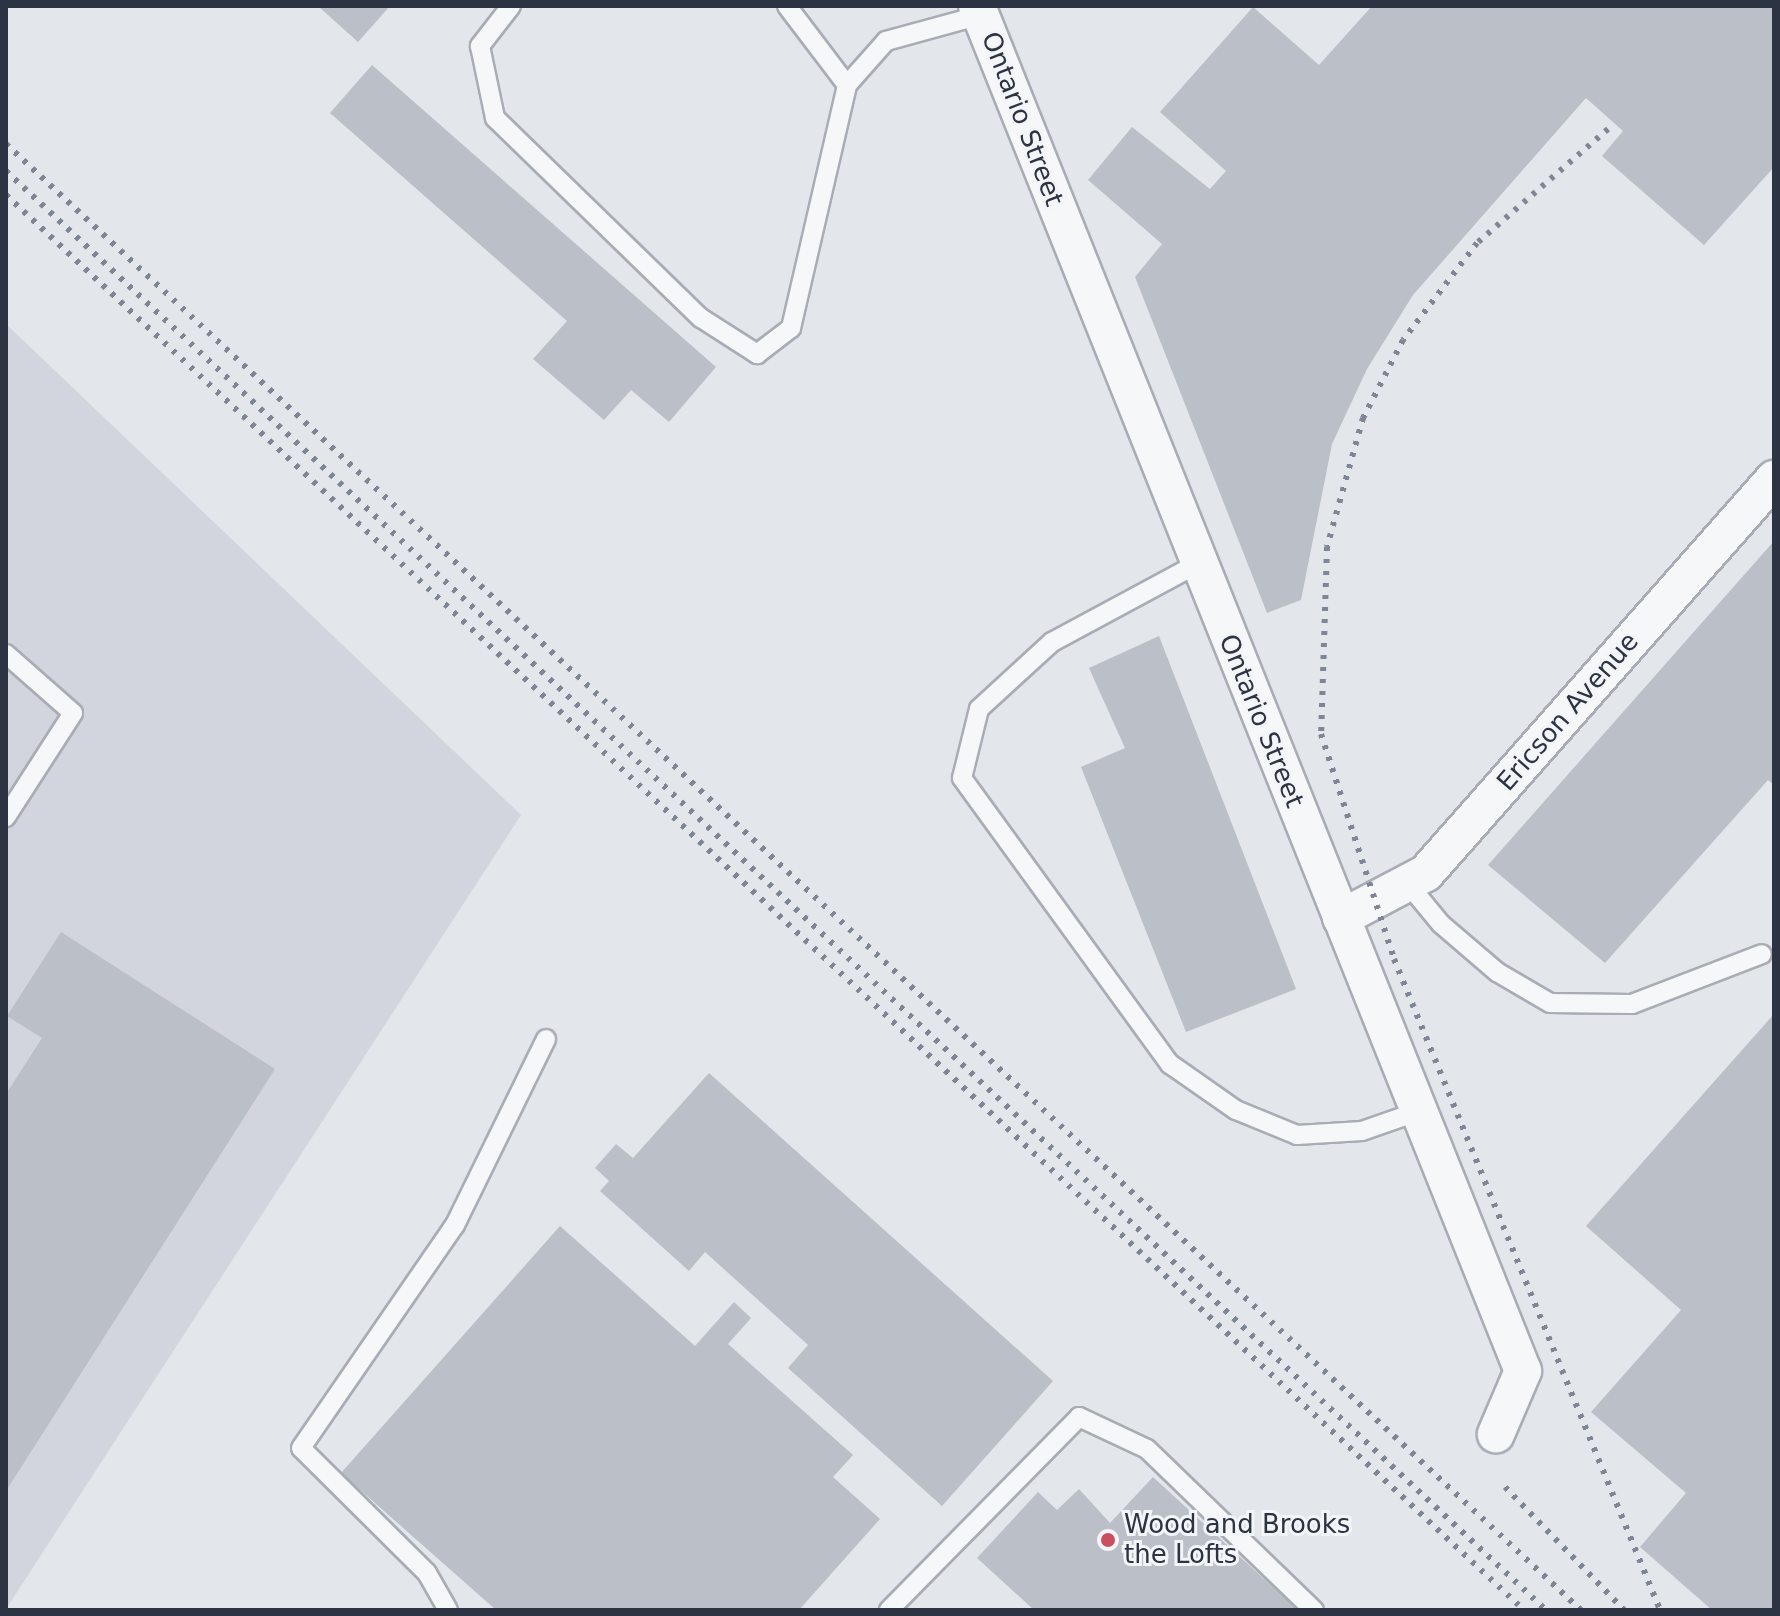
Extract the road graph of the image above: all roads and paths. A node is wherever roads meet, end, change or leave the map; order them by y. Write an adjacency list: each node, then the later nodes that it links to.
1 (511, 6): 4 (lane)
2 (787, 6): 4 (lane)
3 (982, 9): 4 (lane); 6 (street, Ontario Street)
4 (847, 85)
5 (1774, 479): 9 (street, Ericson Avenue)
6 (1197, 564): 10 (street, Ontario Street); 13 (lane)
7 (6, 654): 8 (lane)
8 (6, 817)
9 (1408, 884): 10 (street, Ericson Avenue); 11 (lane)
10 (1341, 918): 13 (street, Ontario Street)
11 (1762, 954)
12 (546, 1039): 15 (lane)
13 (1419, 1111): 14 (street, Ontario Street)
14 (1496, 1434)
15 (448, 1610)
16 (889, 1610): 17 (lane)
17 (1314, 1610)

